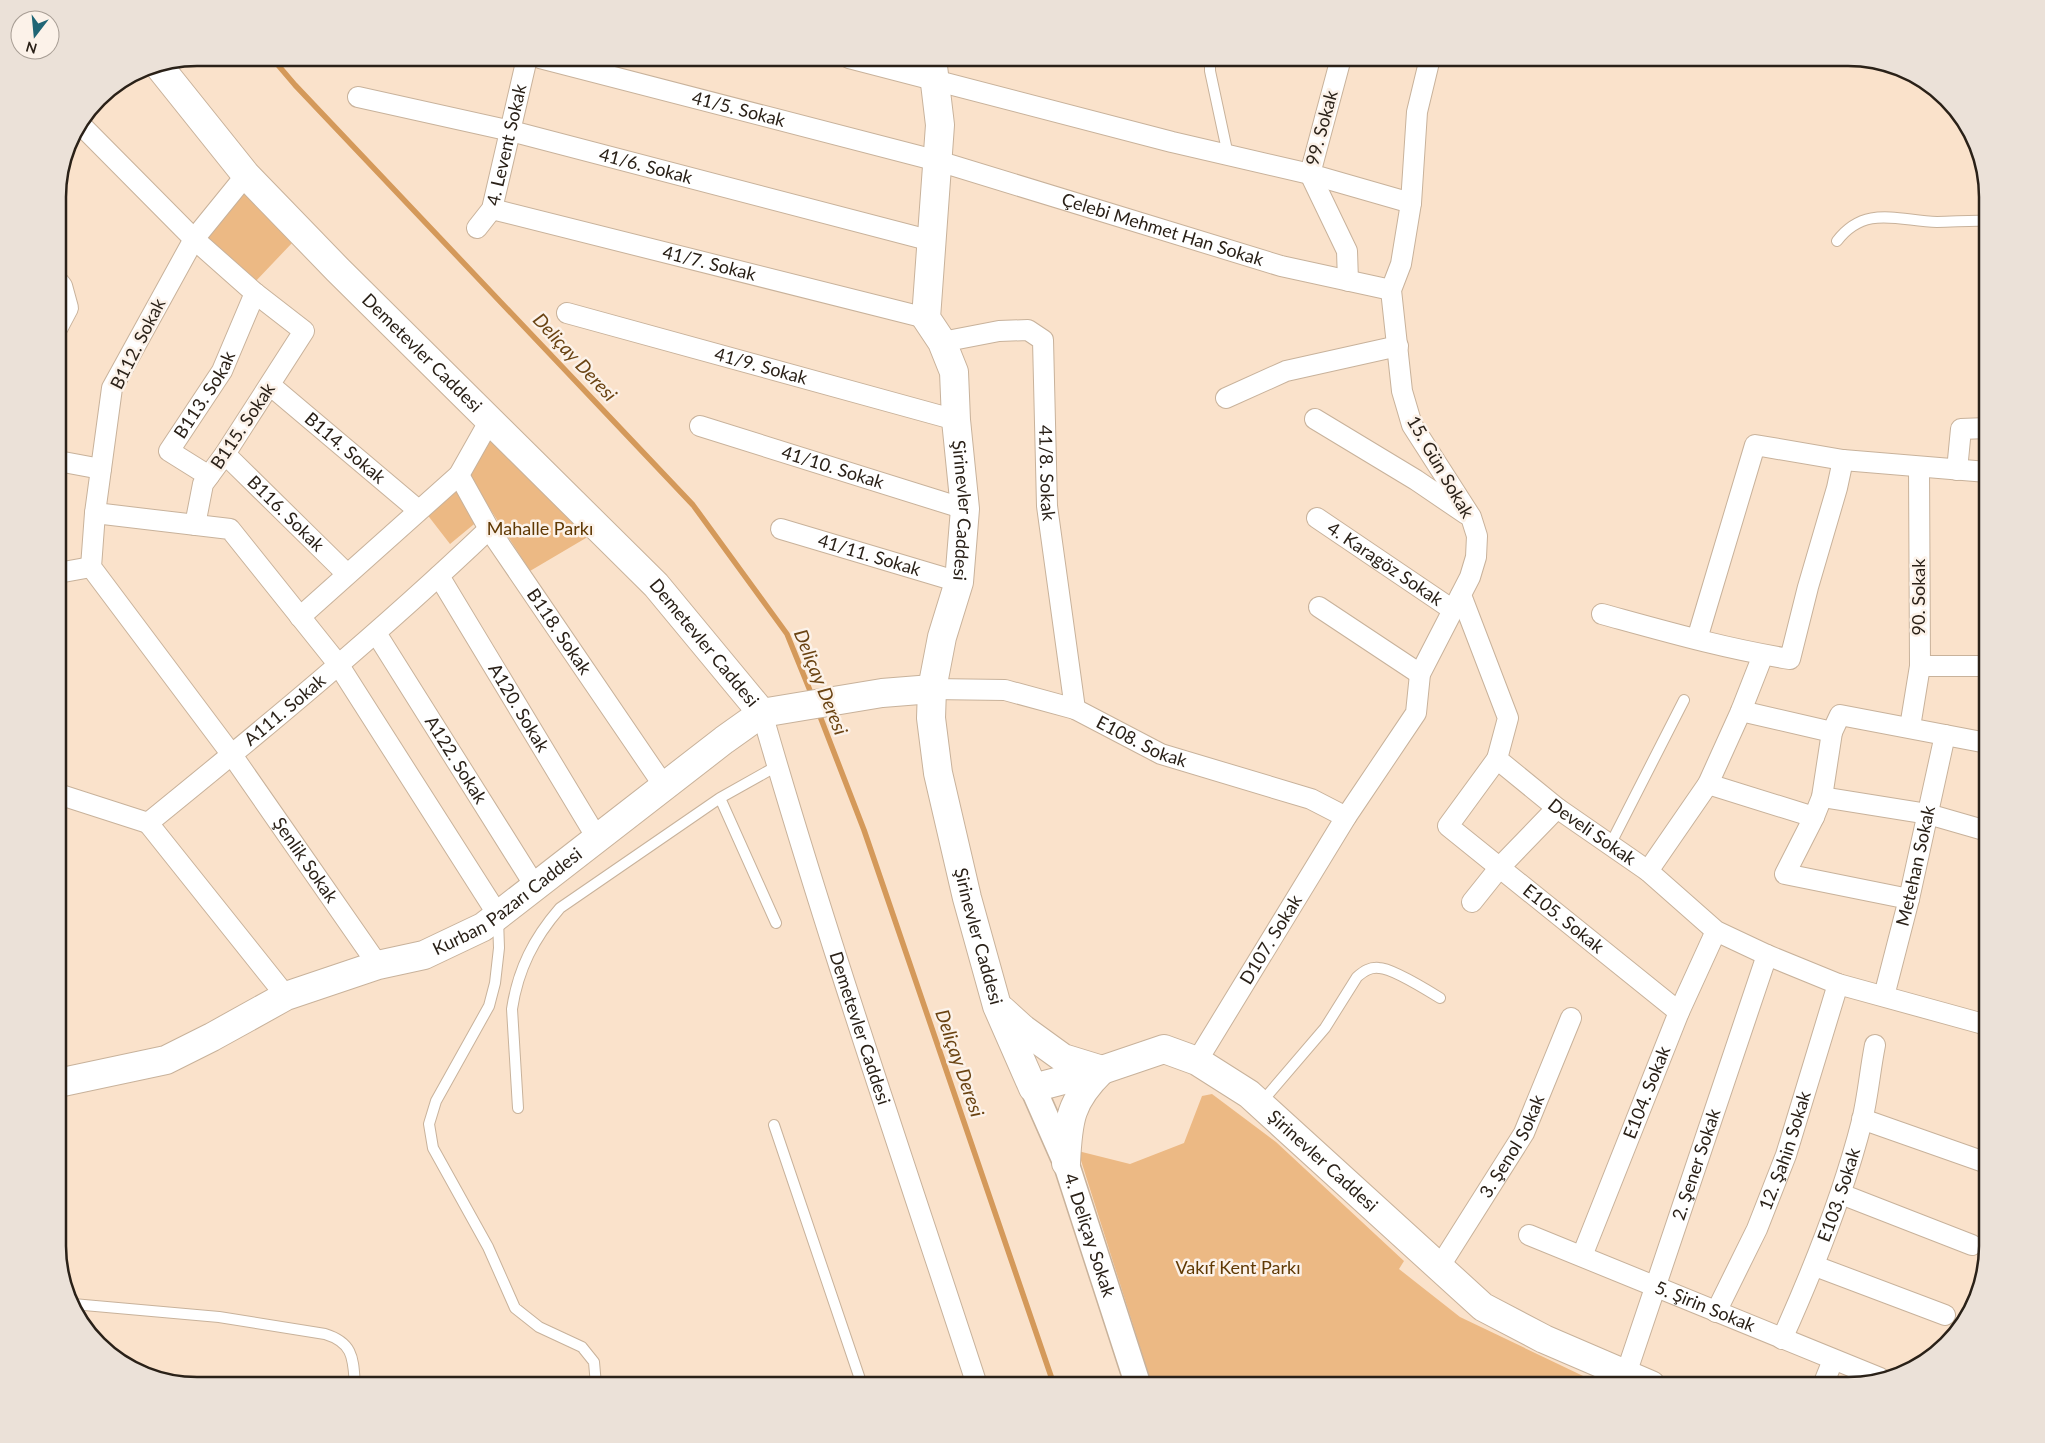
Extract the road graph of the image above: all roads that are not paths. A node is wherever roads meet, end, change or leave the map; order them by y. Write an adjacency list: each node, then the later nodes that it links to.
1 (525, 66): 11 (street, 4. Levent Sokak)
2 (571, 66): 13 (street, 41/5. Sokak)
3 (910, 66): 7 (street)
4 (1210, 66): 12 (lane)
5 (1339, 66): 14 (street, 99. Sokak)
6 (1428, 66): 16 (street, 15. Gün Sokak)
7 (933, 69): 12 (street); 13 (main road)
8 (163, 71): 15 (main road, Demetevler Caddesi)
9 (358, 97): 11 (street, 41/6. Sokak)
10 (85, 129): 20 (street)
11 (511, 131): 17 (street, 4. Levent Sokak); 21 (street, 41/6. Sokak)
12 (1228, 155): 14 (street)
13 (938, 161): 21 (main road); 23 (street, Çelebi Mehmet Han Sokak)
14 (1310, 174): 16 (street); 23 (street, 99. Sokak)
15 (246, 175): 20 (street, B112. Sokak); 33 (main road, Demetevler Caddesi)
16 (1412, 203): 24 (street, 15. Gün Sokak)
17 (492, 210): 19 (street, 4. Levent Sokak); 27 (street, 41/7. Sokak)
18 (1979, 221): 22 (lane)
19 (477, 228)
20 (194, 239): 25 (street); 41 (street, B112. Sokak)
21 (932, 241): 27 (main road)
22 (1837, 241)
23 (1348, 281): 24 (street, Çelebi Mehmet Han Sokak)
24 (1391, 290): 29 (street, 15. Gün Sokak)
25 (255, 293): 30 (street, B115. Sokak); 45 (street, B113. Sokak)
26 (567, 314): 34 (street, 41/9. Sokak)
27 (926, 318): 28 (main road, Şirinevler Caddesi)
28 (942, 342): 34 (main road, Şirinevler Caddesi); 72 (street, 41/8. Sokak)
29 (1398, 346): 31 (street); 49 (street, 15. Gün Sokak)
30 (270, 385): 37 (street, B115. Sokak); 47 (street, B114. Sokak)
31 (1226, 398)
32 (1315, 419): 49 (street)
33 (490, 420): 44 (street); 74 (main road, Demetevler Caddesi)
34 (956, 420): 46 (main road, Şirinevler Caddesi)
35 (700, 426): 46 (street, 41/10. Sokak)
36 (1979, 428): 42 (street)
37 (225, 454): 45 (street, B115. Sokak); 56 (street, B116. Sokak)
38 (1843, 460): 40 (street); 64 (street); 65 (street)
39 (67, 463): 41 (street)
40 (1919, 467): 42 (street); 67 (street, 90. Sokak)
41 (101, 469): 48 (street, B112. Sokak)
42 (1957, 470): 43 (street)
43 (1979, 471)
44 (459, 475): 47 (street); 52 (street, B118. Sokak)
45 (209, 476): 51 (street, B115. Sokak)
46 (965, 509): 58 (main road, Şirinevler Caddesi)
47 (418, 510): 56 (street)
48 (94, 514): 51 (street); 54 (street, B112. Sokak)
49 (1471, 517): 59 (street, 15. Gün Sokak)
50 (1317, 518): 59 (street, 4. Karagöz Sokak)
51 (195, 525): 62 (street)
52 (489, 529): 57 (street, A111. Sokak); 83 (street, B118. Sokak)
53 (781, 529): 58 (street, 41/11. Sokak)
54 (91, 567): 55 (street); 79 (street)
55 (67, 571)
56 (347, 574): 62 (street)
57 (440, 576): 63 (street, A111. Sokak); 93 (street, A120. Sokak)
58 (959, 582): 70 (main road, Şirinevler Caddesi)
59 (1457, 603): 69 (street, 15. Gün Sokak); 80 (street)
60 (1319, 607): 69 (street)
61 (1602, 614): 64 (street)
62 (300, 617): 66 (street)
63 (376, 632): 66 (street, A111. Sokak); 97 (street, A122. Sokak)
64 (1697, 639): 65 (street)
65 (1762, 655): 73 (street)
66 (338, 664): 79 (street, A111. Sokak); 100 (street)
67 (1920, 666): 68 (street); 75 (street, 90. Sokak)
68 (1979, 666)
69 (1420, 674): 89 (street, 15. Gün Sokak)
70 (932, 689): 72 (street, E108. Sokak); 74 (main road, Kurban Pazarı Caddesi); 109 (main road, Şirinevler Caddesi)
71 (1684, 700): 94 (lane)
72 (1075, 710): 89 (street, E108. Sokak)
73 (1741, 711): 76 (street); 82 (street)
74 (769, 712): 81 (street, Demetevler Caddesi); 83 (main road, Kurban Pazarı Caddesi)
75 (1910, 727): 76 (street); 77 (street)
76 (1832, 732): 85 (street)
77 (1945, 735): 78 (street); 88 (street, Metehan Sokak)
78 (1979, 741)
79 (232, 755): 91 (street, A111. Sokak); 104 (street, Şenlik Sokak)
80 (1497, 759): 87 (street, Develi Sokak); 95 (street, E105. Sokak)
81 (777, 766): 86 (lane); 141 (street, Demetevler Caddesi)
82 (1708, 784): 90 (street); 96 (street)
83 (664, 786): 93 (main road, Kurban Pazarı Caddesi)
84 (67, 797): 91 (street)
85 (1822, 797): 88 (street); 90 (street)
86 (720, 798): 101 (lane); 119 (lane)
87 (1557, 808): 94 (street, Develi Sokak); 95 (street)
88 (1928, 814): 92 (street); 98 (street, Metehan Sokak)
89 (1346, 817): 114 (street, D107. Sokak)
90 (1814, 818): 98 (street)
91 (148, 823): 106 (street)
92 (1979, 828)
93 (598, 838): 97 (main road, Kurban Pazarı Caddesi)
94 (1610, 845): 96 (street, Develi Sokak)
95 (1500, 867): 99 (street); 110 (street, E105. Sokak)
96 (1648, 871): 102 (street, Develi Sokak)
97 (536, 886): 100 (main road, Kurban Pazarı Caddesi)
98 (1909, 899): 107 (street, Metehan Sokak)
99 (1472, 902)
100 (498, 916): 104 (main road, Kurban Pazarı Caddesi); 139 (lane)
101 (776, 924)
102 (1716, 931): 103 (street, Develi Sokak); 110 (street, E104. Sokak)
103 (1767, 955): 105 (street, Develi Sokak); 130 (street, 2. Şener Sokak)
104 (378, 966): 106 (main road, Kurban Pazarı Caddesi)
105 (1838, 984): 107 (street, Develi Sokak); 132 (street, 12. Şahin Sokak)
106 (286, 996): 116 (main road, Kurban Pazarı Caddesi)
107 (1884, 996): 112 (street, Develi Sokak)
108 (1440, 998): 118 (lane)
109 (997, 1006): 115 (main road); 117 (main road, Şirinevler Caddesi)
110 (1679, 1012): 127 (street, E104. Sokak)
111 (1571, 1018): 128 (street, 3. Şenol Sokak)
112 (1979, 1022)
113 (1875, 1046): 120 (street, E103. Sokak)
114 (1196, 1061): 115 (main road, Şirinevler Caddesi); 118 (main road, Şirinevler Caddesi)
115 (1102, 1070): 117 (main road, Şirinevler Caddesi); 123 (main road)
116 (67, 1081)
117 (1034, 1088): 123 (street, 4. Deliçay Sokak)
118 (1260, 1104): 128 (main road, Şirinevler Caddesi)
119 (518, 1108)
120 (1862, 1119): 122 (street); 124 (street, E103. Sokak)
121 (774, 1125): 140 (lane)
122 (1979, 1159)
123 (1066, 1163): 142 (street, 4. Deliçay Sokak)
124 (1841, 1194): 126 (street); 129 (street, E103. Sokak)
125 (1530, 1235): 127 (street, 5. Şirin Sokak)
126 (1972, 1245)
127 (1582, 1256): 130 (street, 5. Şirin Sokak)
128 (1440, 1266): 136 (main road, Şirinevler Caddesi)
129 (1815, 1266): 133 (street); 134 (street, E103. Sokak)
130 (1655, 1286): 132 (street, 5. Şirin Sokak); 136 (street, 2. Şener Sokak)
131 (81, 1305): 138 (lane)
132 (1716, 1312): 134 (street, 5. Şirin Sokak)
133 (1945, 1315)
134 (1782, 1339): 135 (street, 5. Şirin Sokak)
135 (1833, 1360): 137 (street, 5. Şirin Sokak); 144 (street)
136 (1626, 1374): 143 (main road, Şirinevler Caddesi)
137 (1871, 1375)
138 (354, 1377)
139 (595, 1377)
140 (859, 1377)
141 (974, 1377)
142 (1135, 1377)
143 (1632, 1377)
144 (1826, 1377)

